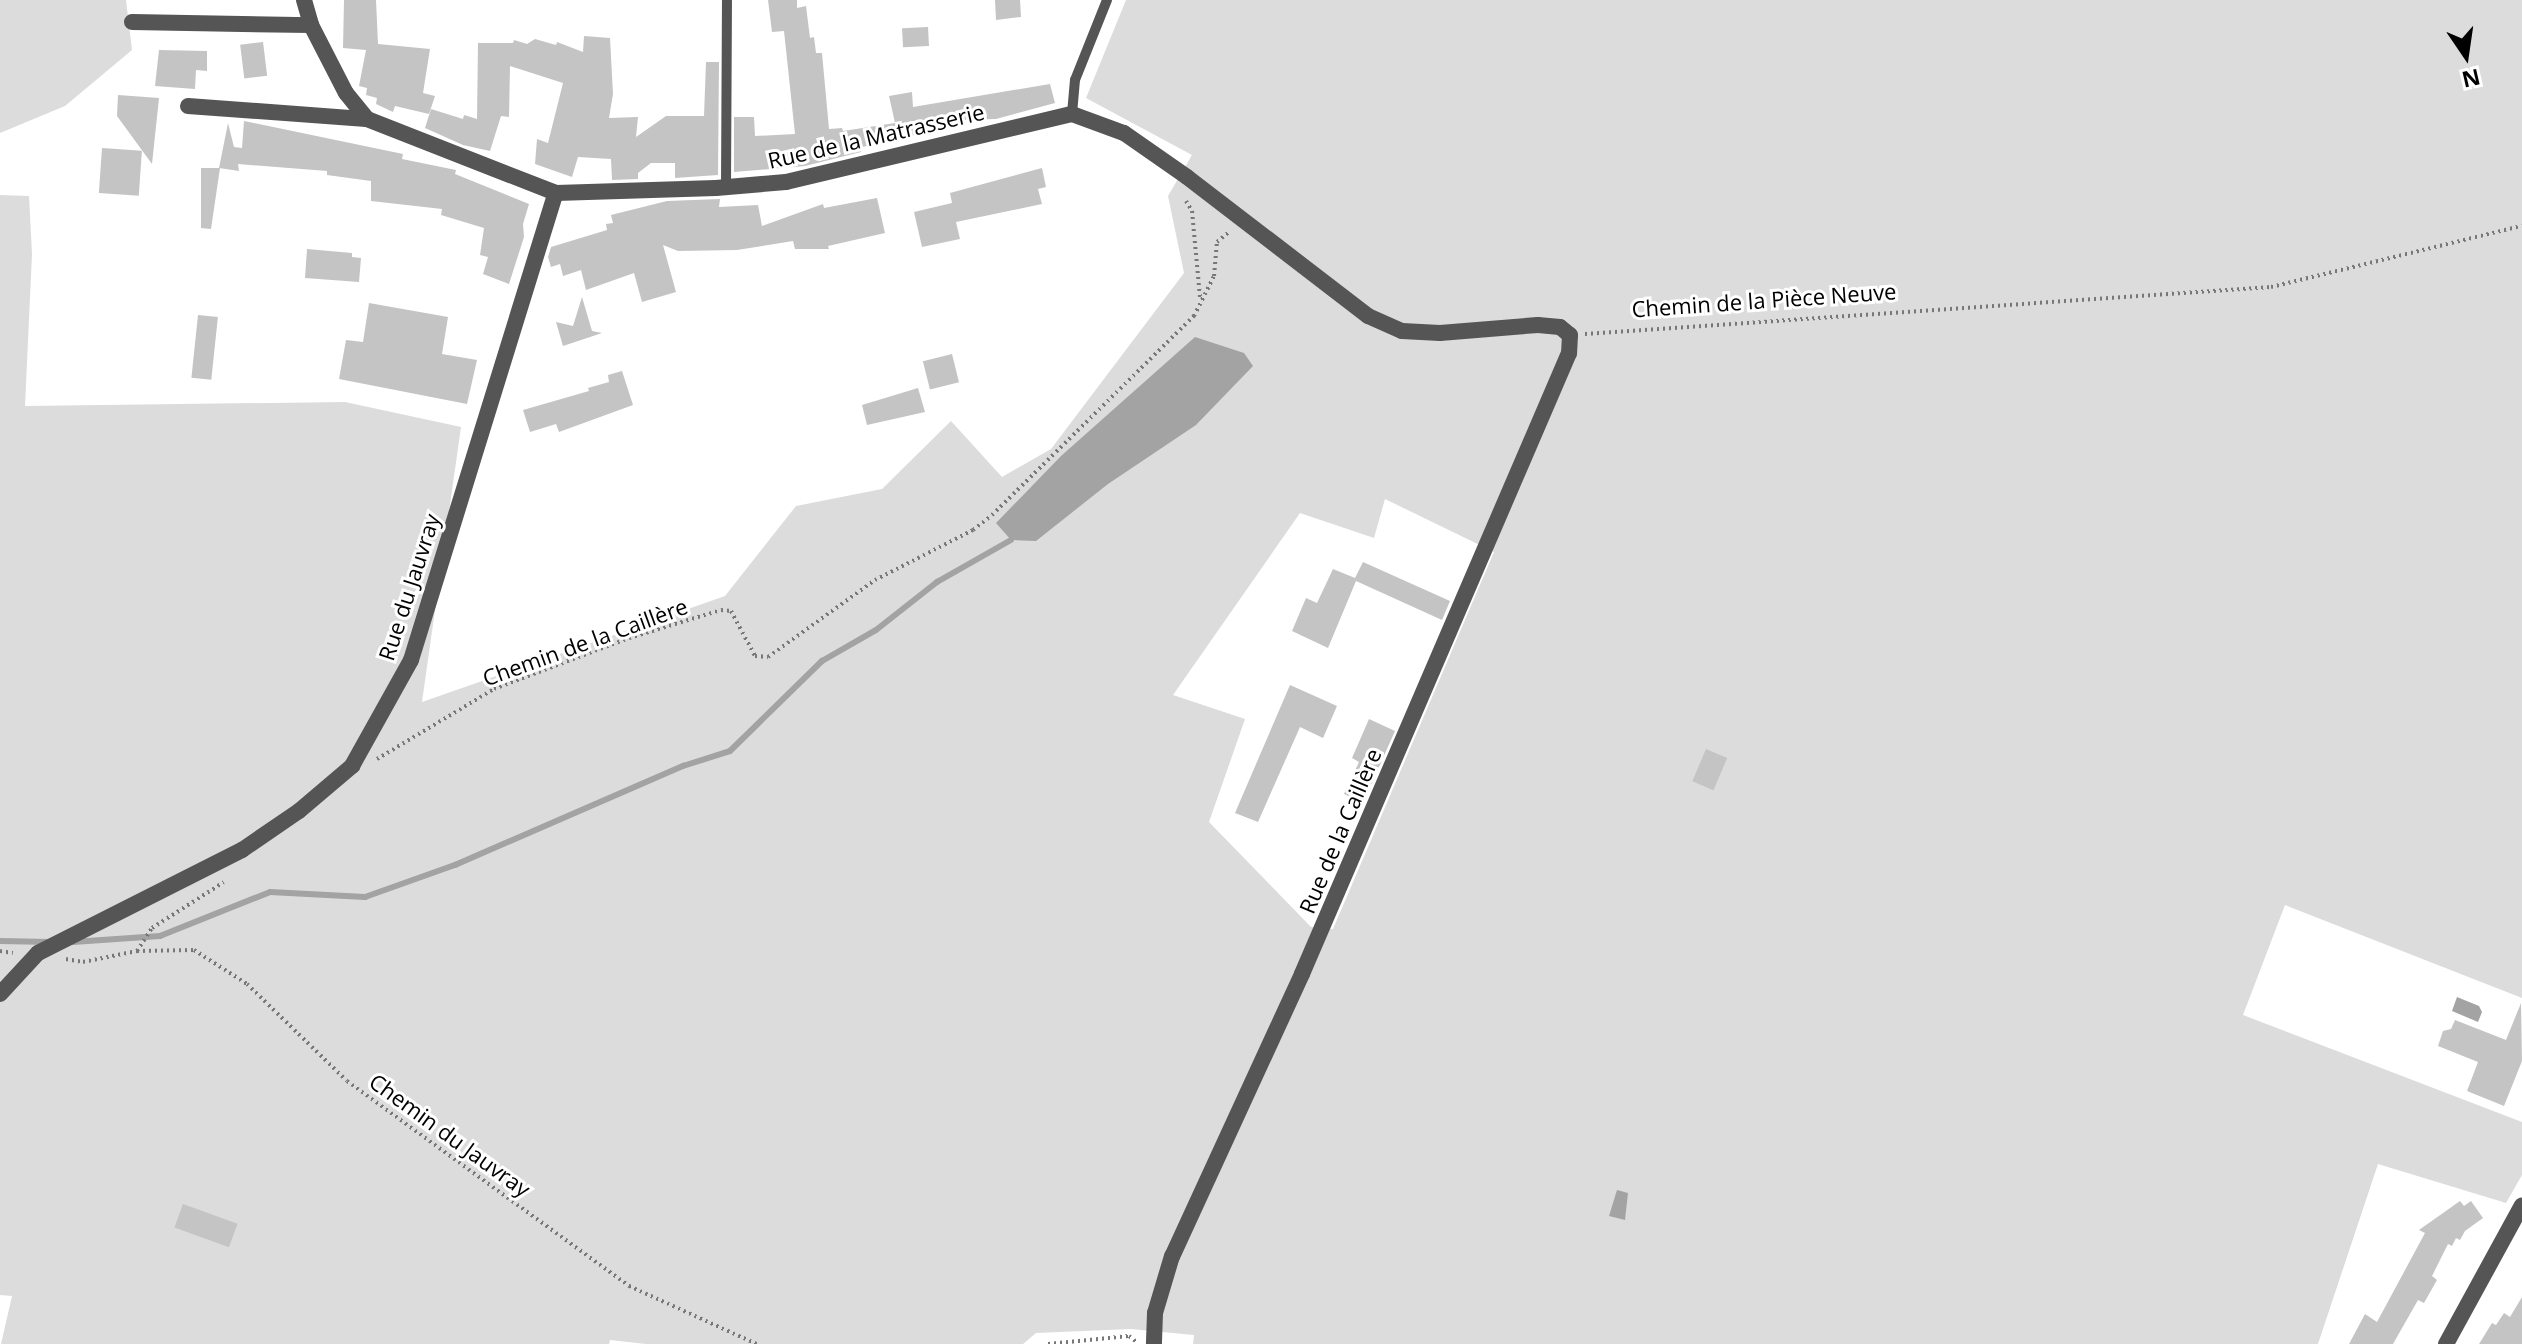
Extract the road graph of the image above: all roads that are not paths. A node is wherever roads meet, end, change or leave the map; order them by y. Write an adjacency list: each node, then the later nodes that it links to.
1 (304, 0): 5 (street)
2 (1107, 0): 7 (lane)
3 (727, 1): 9 (lane)
4 (132, 22): 5 (street)
5 (311, 25): 8 (street)
6 (188, 106): 8 (street, Rue de la Matrasserie)
7 (1072, 114): 9 (street, Rue de la Matrasserie); 13 (street, Rue de la Caillère)
8 (367, 119): 10 (street, Rue de la Matrasserie)
9 (726, 187): 10 (street, Rue de la Matrasserie)
10 (556, 193): 11 (street, Rue du Jauvray)
11 (0, 994)
12 (2522, 1205): 14 (street)
13 (1154, 1344)
14 (2446, 1344)

